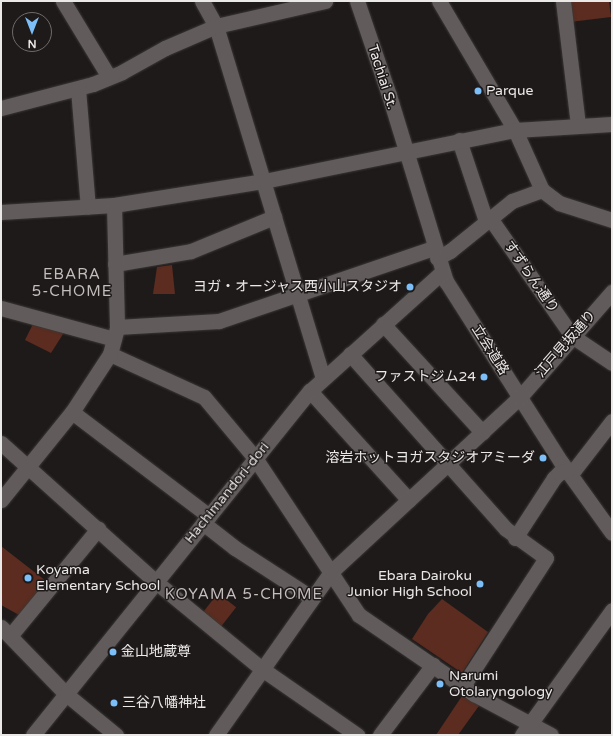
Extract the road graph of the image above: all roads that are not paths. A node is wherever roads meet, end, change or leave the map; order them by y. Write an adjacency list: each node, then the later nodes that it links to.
1 (64, 1): 8 (street)
2 (202, 1): 7 (street)
3 (326, 1): 7 (street)
4 (357, 1): 15 (street, Tachiai St.)
5 (439, 1): 13 (street)
6 (563, 1): 12 (street)
7 (216, 26): 8 (street); 16 (street)
8 (109, 77): 9 (street)
9 (78, 89): 10 (street); 19 (street)
10 (1, 108)
11 (612, 124): 12 (street)
12 (578, 125): 13 (street)
13 (515, 130): 14 (street); 17 (street)
14 (459, 140): 15 (street); 22 (street, すずらん通り)
15 (405, 154): 16 (street); 24 (street, 立会道路)
16 (264, 181): 18 (street); 21 (street)
17 (542, 190): 22 (street); 23 (street)
18 (114, 206): 19 (street); 25 (street)
19 (88, 207): 20 (street)
20 (1, 212)
21 (274, 217): 25 (street); 26 (street)
22 (488, 219): 24 (street); 31 (street, すずらん通り)
23 (612, 220)
24 (438, 259): 26 (street); 29 (street, Hachimandori-dori); 37 (street, 立会道路)
25 (115, 264): 30 (street)
26 (297, 292): 30 (street); 35 (street)
27 (612, 292): 31 (street, 江戸見坂通り)
28 (1, 308): 30 (street)
29 (383, 324): 33 (street, Hachimandori-dori); 40 (street)
30 (116, 333): 32 (street)
31 (572, 336): 34 (street); 37 (street, 江戸見坂通り)
32 (110, 354): 38 (street); 43 (street)
33 (350, 354): 35 (street, Hachimandori-dori); 44 (street)
34 (612, 363)
35 (323, 378): 36 (street, Hachimandori-dori)
36 (310, 391): 43 (street, Hachimandori-dori); 48 (street)
37 (520, 397): 40 (street, 江戸見坂通り); 46 (street, 立会道路)
38 (72, 412): 45 (street); 49 (street)
39 (612, 421): 46 (street)
40 (482, 432): 44 (street, 江戸見坂通り)
41 (612, 434): 46 (street)
42 (1, 443): 45 (street)
43 (256, 458): 49 (street, Hachimandori-dori); 53 (street)
44 (447, 464): 48 (street, 江戸見坂通り); 52 (street)
45 (27, 467): 47 (street); 50 (street)
46 (571, 471): 51 (street, 立会道路); 52 (street)
47 (1, 500)
48 (409, 500): 53 (street, 江戸見坂通り)
49 (206, 520): 54 (street, Hachimandori-dori); 55 (street)
50 (98, 529): 54 (street); 57 (street)
51 (611, 529)
52 (515, 538): 60 (street)
53 (331, 572): 55 (street, 江戸見坂通り); 58 (street)
54 (156, 582): 59 (street); 61 (street, Hachimandori-dori)
55 (312, 598): 59 (street, 江戸見坂通り)
56 (612, 610): 62 (street)
57 (6, 631): 61 (street)
58 (433, 666): 60 (street); 67 (street)
59 (262, 669): 65 (street, 江戸見坂通り); 66 (street)
60 (463, 686): 62 (street)
61 (66, 694): 63 (street, Hachimandori-dori); 64 (street)
62 (526, 729): 68 (street)
63 (33, 735)
64 (116, 735)
65 (216, 735)
66 (357, 735)
67 (380, 735)
68 (551, 735)

